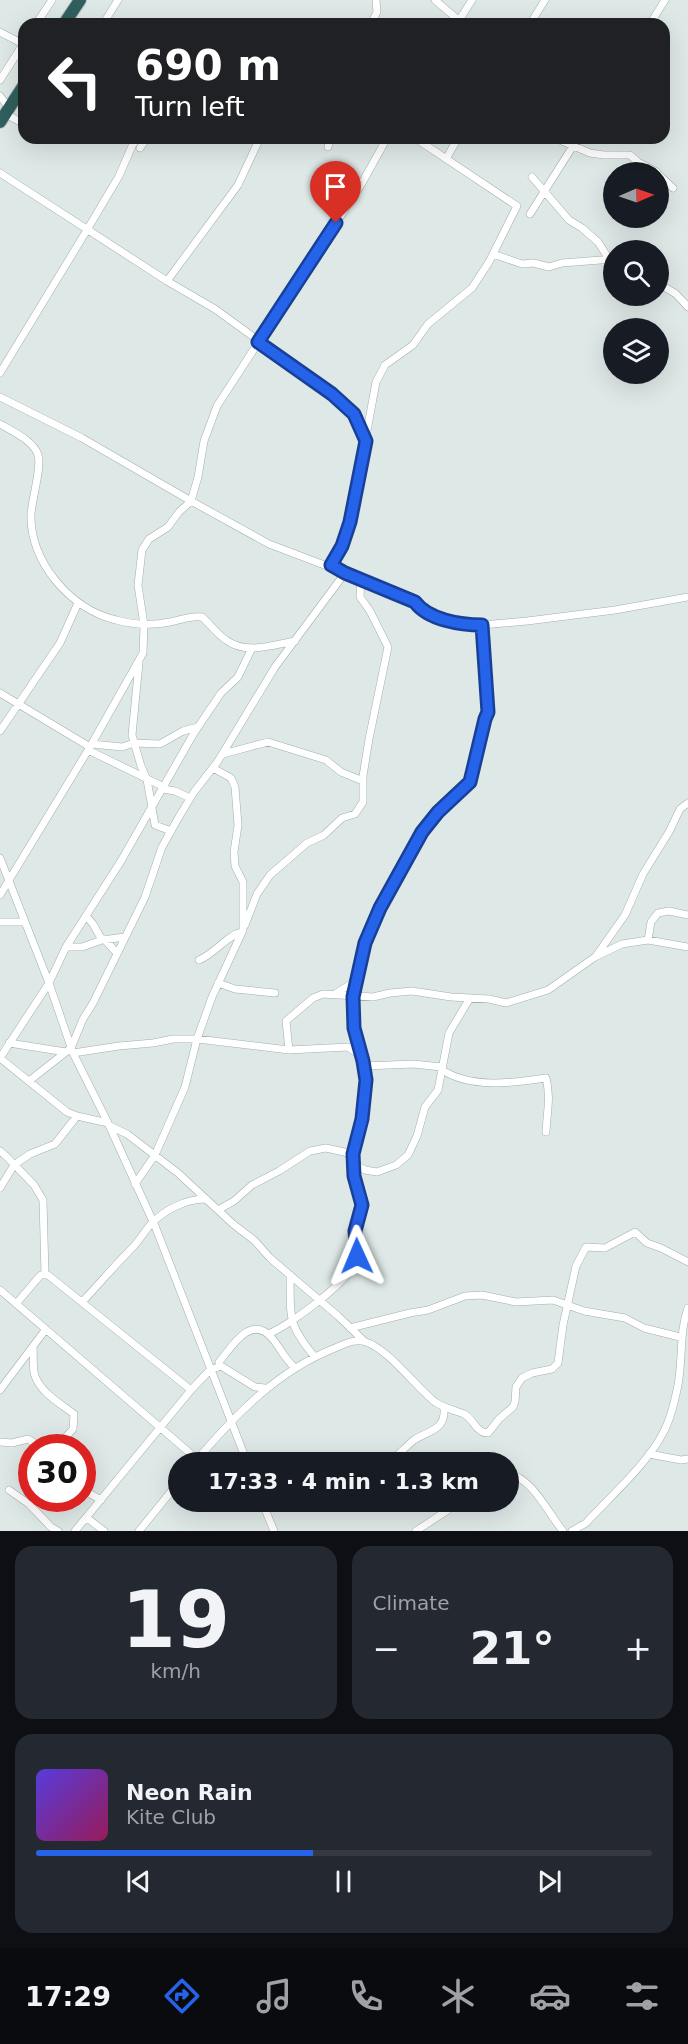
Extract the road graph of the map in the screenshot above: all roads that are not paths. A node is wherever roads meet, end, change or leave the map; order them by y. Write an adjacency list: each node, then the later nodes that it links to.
1 (52, 0): 9 (street)
2 (80, 0): 10 (highway)
3 (118, 0): 11 (street)
4 (376, 0): 12 (street)
5 (435, 0): 13 (street)
6 (472, 0): 14 (street)
7 (545, 0): 15 (street)
8 (665, 0): 16 (street)
9 (40, 18)
10 (69, 18)
11 (107, 18)
12 (374, 18)
13 (455, 18)
14 (463, 18)
15 (534, 18)
16 (654, 18)
17 (0, 32): 18 (street)
18 (18, 41)
19 (18, 51): 20 (street)
20 (0, 80)
21 (18, 94): 23 (highway)
22 (0, 96): 23 (street)
23 (5, 115)
24 (133, 144): 43 (street)
25 (143, 144): 34 (street)
26 (257, 144): 47 (street)
27 (329, 144): 33 (street)
28 (384, 144): 50 (street)
29 (424, 144): 35 (street)
30 (455, 144): 35 (street)
31 (568, 144): 32 (street)
32 (573, 146): 36 (street); 41 (street)
33 (328, 147)
34 (140, 148)
35 (446, 159): 45 (street)
36 (638, 162)
37 (0, 173): 43 (street)
38 (532, 177): 41 (street)
39 (669, 184): 40 (street)
40 (673, 188)
41 (544, 191): 42 (street); 44 (street)
42 (530, 214)
43 (87, 230): 47 (street); 51 (street)
44 (603, 249)
45 (493, 254): 46 (street); 54 (street)
46 (603, 260)
47 (167, 282): 50 (street)
48 (669, 290): 49 (street)
49 (688, 307)
50 (258, 342): 54 (street); 55 (street)
51 (0, 373)
52 (0, 397): 55 (street)
53 (0, 424): 60 (street)
54 (366, 441): 56 (street)
55 (191, 501): 56 (street); 61 (street)
56 (333, 566): 57 (street)
57 (345, 573): 58 (street); 63 (street)
58 (361, 579): 62 (street); 75 (street)
59 (688, 597): 62 (street)
60 (78, 603): 61 (street); 67 (street)
61 (144, 625): 64 (street); 65 (street)
62 (482, 625): 99 (street)
63 (295, 641): 64 (street); 72 (street)
64 (252, 648): 68 (street)
65 (139, 660): 70 (street); 71 (street)
66 (0, 693): 67 (street)
67 (18, 704): 69 (street); 71 (street)
68 (198, 727): 70 (street); 76 (street)
69 (0, 731)
70 (134, 743): 71 (street); 74 (street)
71 (90, 747): 74 (street); 84 (street)
72 (223, 754): 73 (street); 75 (street)
73 (213, 768): 77 (street); 90 (street)
74 (147, 780): 76 (street); 79 (street)
75 (363, 781): 90 (street)
76 (163, 788): 77 (street); 79 (street)
77 (190, 798): 81 (street)
78 (688, 803): 97 (street)
79 (152, 807): 80 (street); 87 (street)
80 (156, 825): 81 (street); 82 (street)
81 (171, 831): 82 (street)
82 (165, 842): 91 (street)
83 (0, 858): 84 (street)
84 (9, 881): 85 (street); 89 (street)
85 (0, 895)
86 (688, 915): 93 (street)
87 (86, 916): 92 (street); 94 (street)
88 (0, 922): 89 (street)
89 (25, 922): 100 (street)
90 (242, 931): 98 (street); 101 (street)
91 (125, 937): 92 (street); 96 (street)
92 (103, 940): 94 (street); 96 (street)
93 (648, 940): 95 (street); 97 (street)
94 (66, 947): 100 (street)
95 (688, 947)
96 (117, 953): 109 (street)
97 (595, 957): 105 (street)
98 (199, 960)
99 (357, 980): 103 (street); 104 (street)
100 (49, 983): 107 (street); 109 (street)
101 (218, 983): 102 (street); 106 (street)
102 (275, 993)
103 (335, 994): 104 (street); 108 (street)
104 (353, 997): 105 (street); 110 (street)
105 (470, 998): 113 (street)
106 (197, 1039): 108 (street); 109 (street); 120 (street)
107 (9, 1043): 109 (street); 111 (street)
108 (289, 1050): 110 (street)
109 (70, 1051): 114 (street); 116 (street)
110 (361, 1056): 112 (street)
111 (0, 1058): 114 (street)
112 (364, 1066): 113 (street); 119 (street)
113 (441, 1068): 117 (street); 121 (street)
114 (29, 1081): 115 (street)
115 (77, 1116): 116 (street); 122 (street)
116 (109, 1124): 120 (street); 123 (street)
117 (546, 1132)
118 (0, 1151): 122 (street)
119 (353, 1154): 121 (street); 126 (street)
120 (154, 1155): 123 (street); 125 (street)
121 (353, 1164): 132 (street)
122 (14, 1165): 124 (street); 129 (street)
123 (135, 1184): 127 (street)
124 (0, 1188)
125 (205, 1199): 126 (street); 127 (street)
126 (218, 1210): 130 (street)
127 (153, 1222): 133 (street); 148 (street)
128 (688, 1262): 135 (street)
129 (45, 1274): 133 (street); 134 (street)
130 (290, 1275): 132 (street); 137 (street)
131 (0, 1290): 134 (street)
132 (319, 1299): 137 (street); 138 (street)
133 (83, 1301): 151 (street)
134 (16, 1304): 139 (street)
135 (567, 1305): 138 (street); 141 (street); 152 (street)
136 (688, 1308): 141 (street)
137 (291, 1321): 140 (street); 144 (street)
138 (350, 1328): 142 (street)
139 (46, 1329): 143 (street); 154 (street)
140 (268, 1334): 146 (street); 147 (street)
141 (680, 1337): 145 (street)
142 (364, 1341): 144 (street); 152 (street)
143 (33, 1347): 150 (street); 155 (street)
144 (314, 1356): 147 (street)
145 (684, 1356): 162 (street)
146 (219, 1362)
147 (295, 1368): 149 (street)
148 (210, 1370): 149 (street); 151 (street); 153 (street)
149 (266, 1388): 153 (street)
150 (0, 1390)
151 (191, 1390): 154 (street)
152 (444, 1407): 161 (street)
153 (231, 1421): 159 (street); 160 (street)
154 (160, 1428): 158 (street); 168 (street)
155 (69, 1434)
156 (0, 1442): 157 (street)
157 (18, 1442)
158 (186, 1452)
159 (204, 1452)
160 (243, 1452)
161 (400, 1452)
162 (650, 1454): 163 (street); 179 (street)
163 (688, 1459)
164 (519, 1477): 178 (street)
165 (9, 1490): 172 (street)
166 (168, 1495): 175 (street)
167 (96, 1497): 168 (street)
168 (101, 1500): 171 (street)
169 (266, 1512): 176 (street)
170 (445, 1512): 177 (street)
171 (87, 1518): 173 (street); 174 (street)
172 (58, 1531)
173 (75, 1531)
174 (104, 1531)
175 (139, 1531)
176 (274, 1531)
177 (416, 1531)
178 (563, 1531)
179 (572, 1531)

